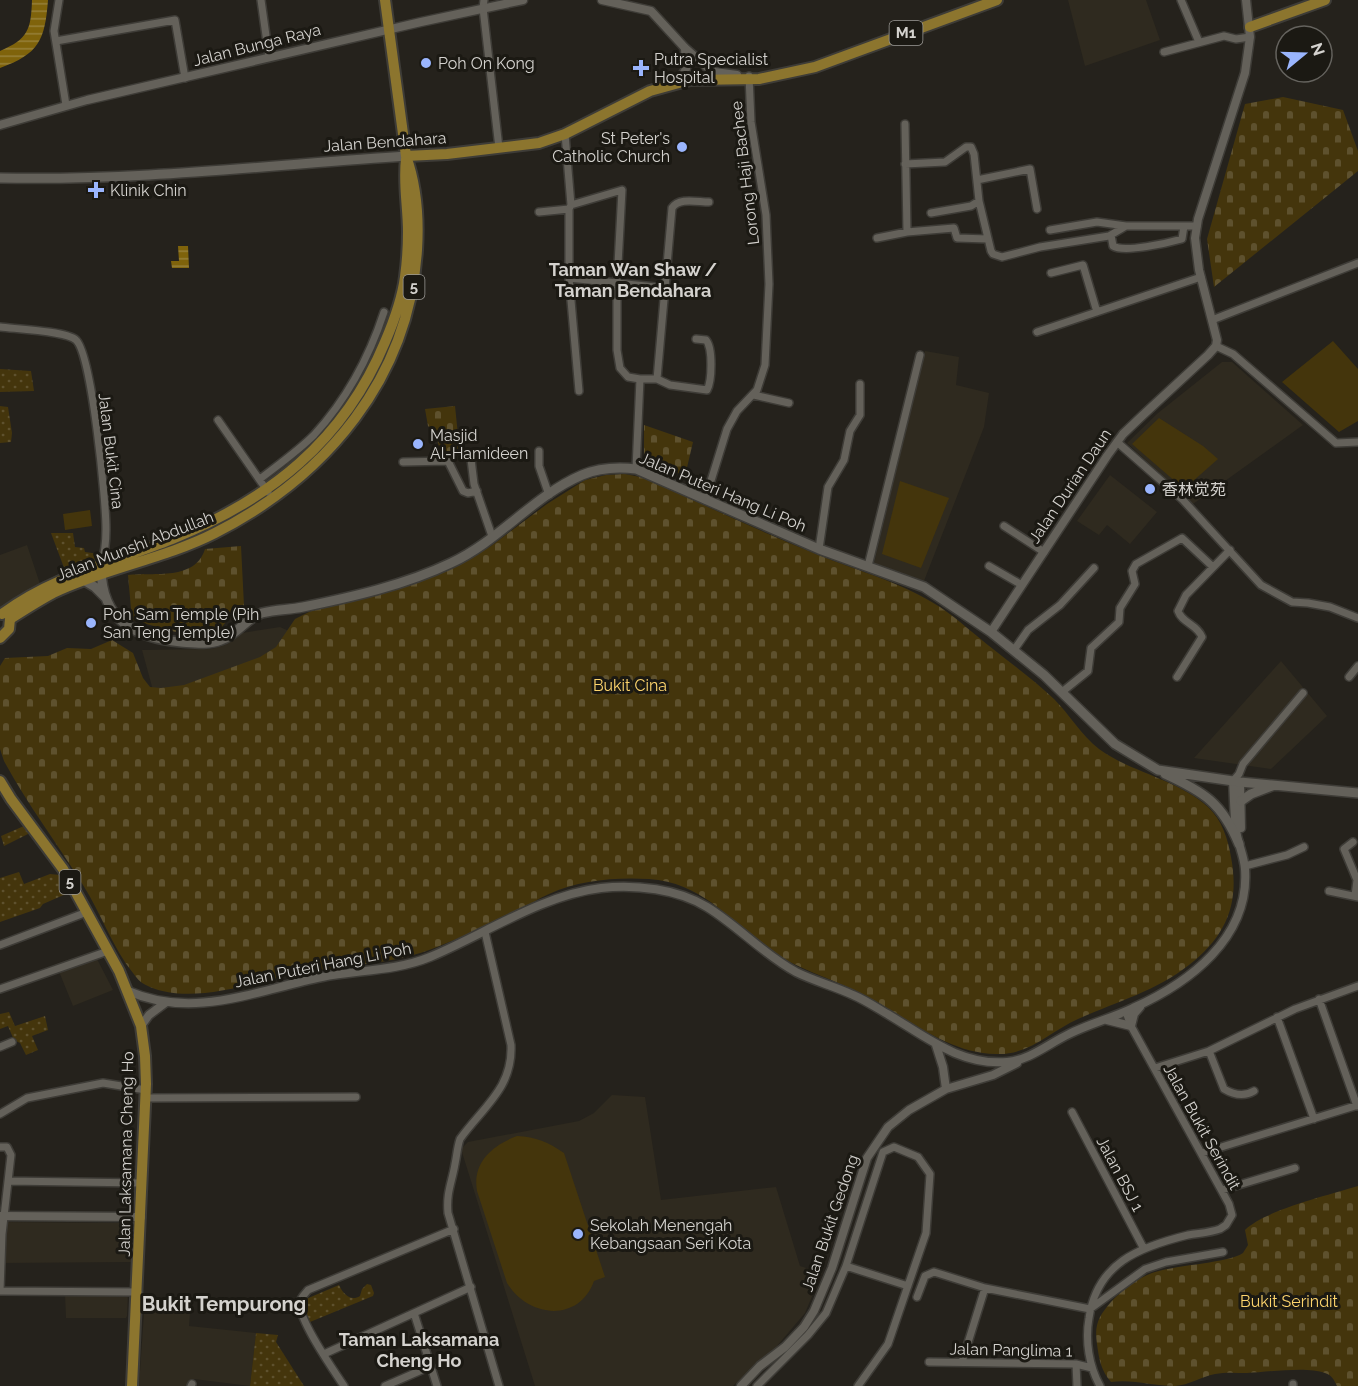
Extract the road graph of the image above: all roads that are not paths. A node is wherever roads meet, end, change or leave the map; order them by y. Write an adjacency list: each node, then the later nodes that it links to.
1 (59, 0): 14 (street)
2 (261, 0): 18 (street)
3 (385, 0): 12 (main road, Jalan Munshi Abdullah / 5)
4 (524, 0): 10 (street, Jalan Bunga Raya)
5 (602, 0): 16 (street)
6 (997, 0): 20 (main road, M1)
7 (1181, 0): 15 (street)
8 (1246, 0): 13 (street)
9 (1326, 0): 13 (main road)
10 (496, 2): 11 (street, Jalan Bunga Raya)
11 (483, 4): 12 (street, Jalan Bunga Raya); 26 (street)
12 (388, 30): 18 (street, Jalan Bunga Raya); 27 (main road, Jalan Munshi Abdullah / 5)
13 (1250, 32): 15 (street); 39 (street)
14 (56, 41): 19 (street); 22 (street)
15 (1199, 42): 17 (street)
16 (685, 48): 20 (street); 21 (street)
17 (1164, 52)
18 (269, 57): 19 (street, Jalan Bunga Raya)
19 (184, 78): 22 (street, Jalan Bunga Raya)
20 (752, 78): 21 (main road, Jalan Bendahara); 63 (street, Lorong Haji Bachee)
21 (678, 82): 25 (main road, Jalan Bendahara)
22 (66, 105): 24 (street, Jalan Bunga Raya)
23 (905, 124): 28 (street)
24 (0, 125)
25 (565, 134): 26 (main road, Jalan Bendahara); 33 (street)
26 (499, 148): 27 (main road, Jalan Bendahara)
27 (406, 156): 29 (main road, Jalan Bendahara); 72 (main road, Jalan Munshi Abdullah / 5)
28 (905, 164): 30 (street); 41 (street)
29 (0, 178)
30 (977, 180): 31 (street); 34 (street)
31 (979, 201): 36 (street); 44 (street)
32 (709, 202): 50 (street)
33 (570, 207): 35 (street); 48 (street); 49 (street)
34 (1037, 209)
35 (539, 212)
36 (931, 213)
37 (1126, 226): 38 (street); 40 (street); 42 (street)
38 (1184, 226): 39 (street); 42 (street)
39 (1197, 226): 47 (street)
40 (1050, 230)
41 (907, 232): 43 (street); 44 (street)
42 (1111, 236): 44 (street)
43 (877, 238)
44 (988, 239)
45 (1358, 263): 53 (street)
46 (1051, 273): 52 (street)
47 (1201, 277): 52 (street); 53 (street)
48 (569, 278): 49 (street); 62 (street)
49 (617, 283): 50 (street); 60 (street)
50 (665, 288): 59 (street)
51 (384, 312): 72 (street)
52 (1097, 312): 55 (street)
53 (1212, 320): 57 (street)
54 (0, 327): 85 (street, Jalan Bukit Cina)
55 (1037, 333)
56 (696, 339): 59 (street)
57 (1216, 346): 66 (street, Jalan Durian Daun); 67 (street)
58 (920, 355): 81 (street)
59 (657, 379): 60 (street)
60 (640, 380): 71 (street)
61 (860, 384): 78 (street)
62 (579, 391)
63 (754, 395): 64 (street); 75 (street, Lorong Haji Bachee)
64 (789, 403)
65 (218, 420): 72 (street)
66 (1117, 442): 79 (street); 80 (street, Jalan Durian Daun)
67 (1358, 442)
68 (539, 451): 74 (street)
69 (471, 459): 73 (street)
70 (404, 462): 73 (street)
71 (636, 469): 74 (main road, Jalan Puteri Hang Li Poh); 75 (main road, Jalan Puteri Hang Li Poh)
72 (266, 489): 85 (main road, Jalan Munshi Abdullah / 5)
73 (477, 491): 77 (street)
74 (549, 495): 77 (main road, Jalan Puteri Hang Li Poh)
75 (705, 500): 78 (main road, Jalan Puteri Hang Li Poh)
76 (1004, 526): 80 (street)
77 (492, 536): 88 (main road, Jalan Puteri Hang Li Poh)
78 (819, 549): 81 (main road, Jalan Puteri Hang Li Poh)
79 (1230, 550): 83 (street); 90 (street)
80 (1044, 552): 87 (street, Jalan Durian Daun)
81 (868, 566): 91 (main road, Jalan Puteri Hang Li Poh)
82 (989, 566): 87 (street)
83 (1213, 567): 95 (street); 97 (street)
84 (1094, 568): 93 (street)
85 (101, 570): 86 (main road, Jalan Munshi Abdullah / 5); 88 (main road, Jalan Puteri Hang Li Poh); 89 (main road, Jalan Munshi Abdullah / 5)
86 (85, 581): 88 (main road); 89 (main road, Jalan Munshi Abdullah / 5)
87 (1022, 585): 91 (street, Jalan Durian Daun)
88 (105, 598)
89 (4, 616): 92 (main road)
90 (1358, 618)
91 (991, 632): 93 (main road, Jalan Puteri Hang Li Poh)
92 (2, 634)
93 (1014, 650): 97 (main road, Jalan Puteri Hang Li Poh)
94 (1358, 666): 96 (street)
95 (1178, 677)
96 (1349, 677)
97 (1062, 692): 99 (main road, Jalan Puteri Hang Li Poh)
98 (1303, 693): 100 (street)
99 (1158, 770): 100 (main road, Jalan Puteri Hang Li Poh); 106 (main road)
100 (1237, 779): 102 (main road); 104 (street, Jalan Puteri Hang Li Poh); 106 (street, Jalan Puteri Hang Li Poh)
101 (0, 783): 111 (main road, Jalan Laksamana Cheng Ho / 5)
102 (1274, 785): 103 (main road); 104 (main road)
103 (1358, 794)
104 (1241, 801): 106 (street, Jalan Puteri Hang Li Poh)
105 (1353, 842): 110 (street)
106 (1239, 844): 108 (street, Jalan Puteri Hang Li Poh)
107 (1304, 847): 108 (street)
108 (1245, 866): 120 (street, Jalan Puteri Hang Li Poh)
109 (1329, 891): 110 (street)
110 (1357, 897)
111 (87, 912): 113 (street); 114 (main road, Jalan Laksamana Cheng Ho / 5)
112 (485, 932): 119 (street, Jalan Puteri Hang Li Poh); 127 (street, Jalan Puteri Hang Li Poh); 148 (street)
113 (0, 945)
114 (108, 951): 116 (street); 117 (main road, Jalan Laksamana Cheng Ho / 5)
115 (1358, 986): 118 (street)
116 (0, 989)
117 (129, 991): 119 (street, Jalan Puteri Hang Li Poh); 124 (main road, Jalan Laksamana Cheng Ho / 5)
118 (1318, 999): 122 (street); 136 (street)
119 (165, 1003): 124 (street)
120 (1143, 1004): 121 (street, Jalan Puteri Hang Li Poh); 125 (street)
121 (1126, 1012): 123 (street, Jalan Puteri Hang Li Poh); 125 (street, Jalan Bukit Serindit)
122 (1277, 1017): 129 (street); 139 (street)
123 (1107, 1020): 125 (street); 130 (street, Jalan Puteri Hang Li Poh)
124 (141, 1026): 134 (main road, Jalan Laksamana Cheng Ho / 5)
125 (1131, 1026): 131 (street, Jalan Bukit Serindit)
126 (12, 1042): 128 (street)
127 (936, 1045): 130 (street, Jalan Puteri Hang Li Poh); 132 (street)
128 (0, 1047)
129 (1209, 1051): 131 (street); 133 (street)
130 (1026, 1058): 132 (street, Jalan Bukit Gedong)
131 (1155, 1068): 141 (street, Jalan Bukit Serindit)
132 (946, 1089): 151 (street, Jalan Bukit Gedong)
133 (1254, 1091)
134 (146, 1094): 135 (street); 138 (street); 144 (main road, Jalan Laksamana Cheng Ho / 5)
135 (356, 1097)
136 (1358, 1105): 139 (street)
137 (1072, 1112): 149 (street, Jalan BSJ 1)
138 (0, 1113)
139 (1314, 1119): 141 (street)
140 (0, 1147): 143 (street)
141 (1202, 1153): 145 (street, Jalan Bukit Serindit)
142 (1295, 1168): 145 (street)
143 (8, 1181): 144 (street); 146 (street)
144 (142, 1183): 147 (main road, Jalan Laksamana Cheng Ho / 5)
145 (1222, 1190): 149 (street, Jalan Bukit Serindit)
146 (2, 1216): 147 (street); 154 (street)
147 (141, 1217): 159 (main road, Jalan Laksamana Cheng Ho / 5)
148 (454, 1229): 156 (street); 163 (street)
149 (1144, 1249): 161 (street, Jalan Bukit Serindit)
150 (1223, 1252): 161 (street)
151 (836, 1255): 152 (street); 153 (street, Jalan Bukit Gedong)
152 (846, 1265): 153 (street); 155 (street); 155 (street); 175 (street)
153 (832, 1268): 174 (street, Jalan Bukit Gedong)
154 (0, 1273): 158 (street)
155 (908, 1286): 176 (street)
156 (471, 1287): 162 (street); 173 (street)
157 (985, 1288): 160 (street); 161 (street); 165 (street)
158 (0, 1291): 159 (street)
159 (138, 1292): 169 (main road, Jalan Laksamana Cheng Ho / 5)
160 (917, 1296)
161 (1090, 1309): 168 (street, Jalan Bukit Serindit)
162 (414, 1313): 163 (street); 167 (street)
163 (324, 1354): 170 (street)
164 (929, 1362): 165 (street, Jalan Panglima 1)
165 (962, 1362): 166 (street, Jalan Panglima 1)
166 (1076, 1364): 168 (street, Jalan Panglima 1); 177 (street)
167 (431, 1366): 171 (street); 172 (street)
168 (1092, 1368): 178 (street, Jalan Bukit Serindit)
169 (132, 1386)
170 (344, 1386)
171 (385, 1386)
172 (437, 1386)
173 (499, 1386)
174 (741, 1386)
175 (757, 1386)
176 (858, 1386)
177 (1077, 1386)
178 (1100, 1386)

